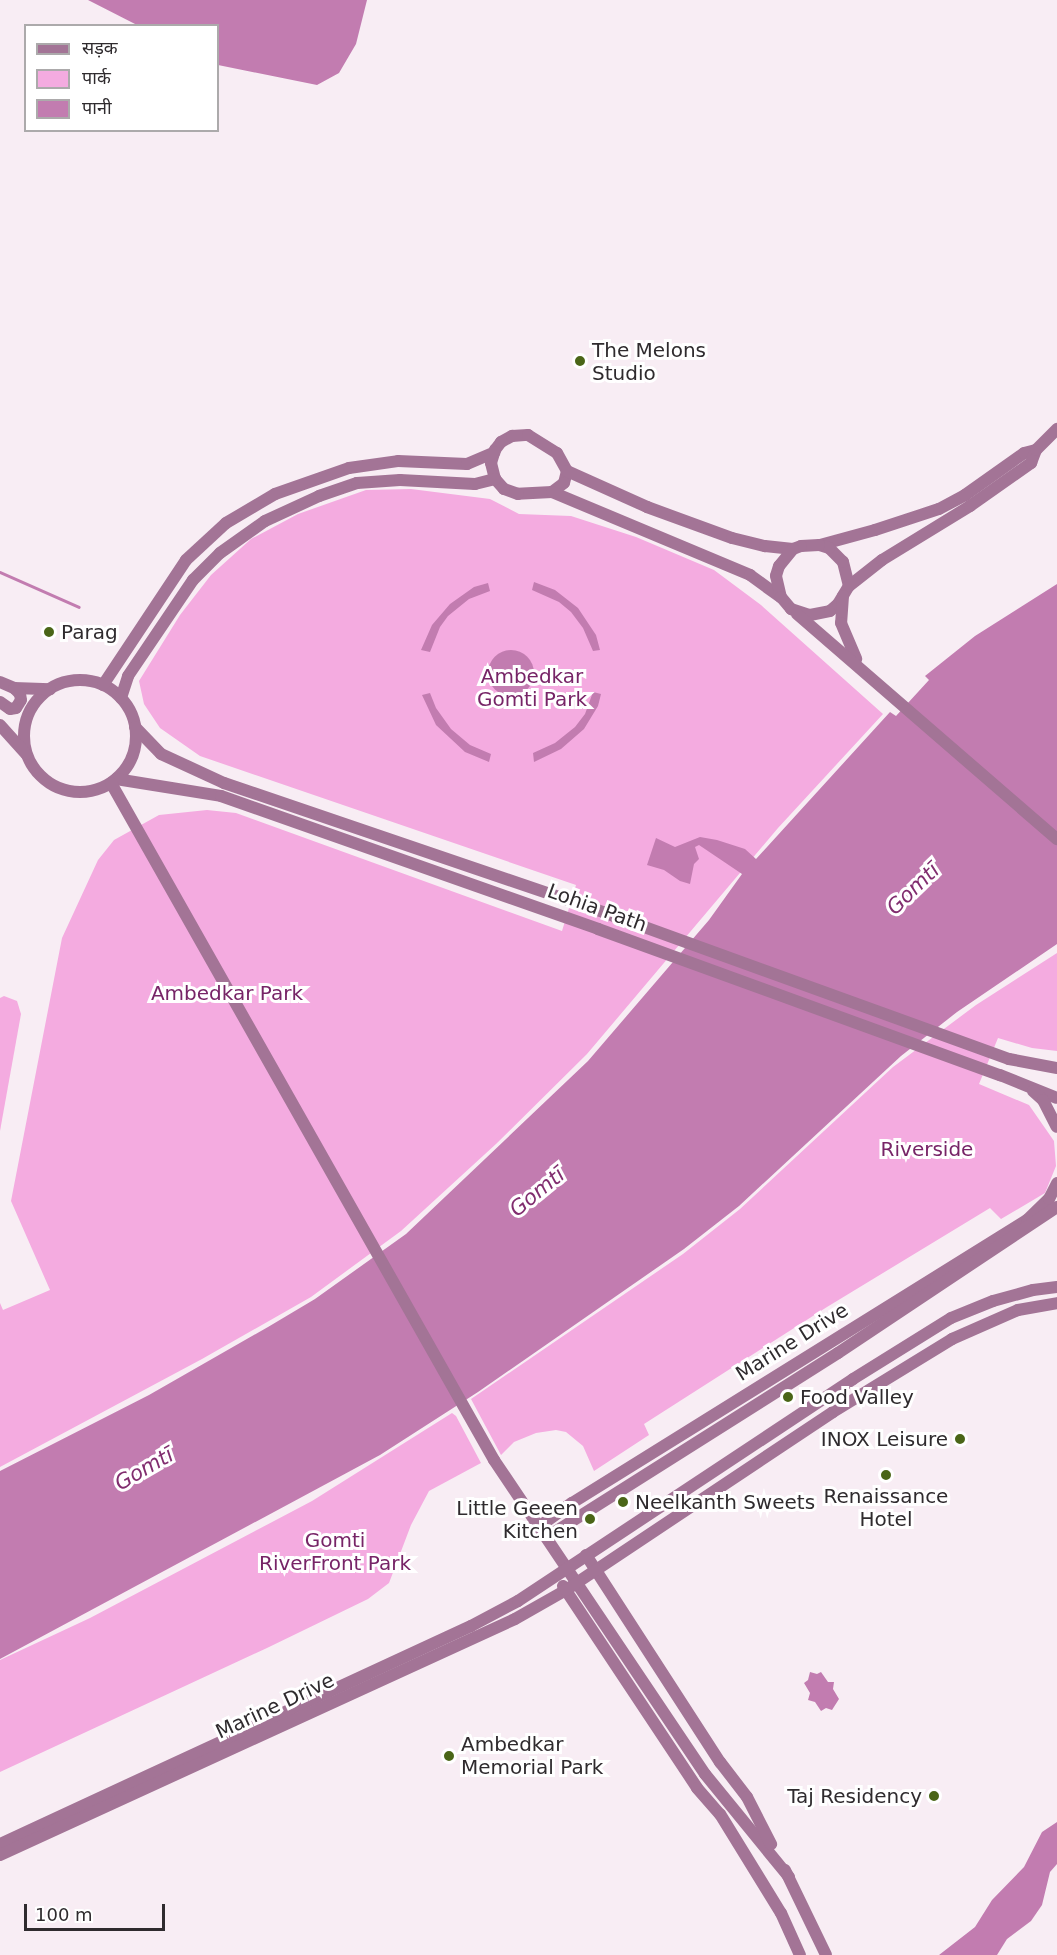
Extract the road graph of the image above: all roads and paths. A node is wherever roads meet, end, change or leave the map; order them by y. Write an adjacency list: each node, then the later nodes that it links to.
1 (1057, 429): 2 (street)
2 (1036, 450): 7 (street); 9 (street)
3 (495, 452): 4 (street); 5 (street); 14 (street)
4 (567, 471): 6 (street); 8 (street)
5 (495, 479): 6 (street); 17 (street)
6 (552, 492): 10 (street)
7 (819, 545): 8 (street); 9 (street)
8 (793, 549): 10 (street)
9 (846, 591): 11 (street); 12 (street)
10 (780, 597): 11 (street)
11 (791, 609): 12 (street)
12 (859, 665): 23 (street)
13 (0, 682): 15 (street)
14 (103, 685): 16 (street); 17 (street)
15 (14, 688): 16 (street); 18 (street)
16 (50, 689): 21 (street)
17 (121, 698): 20 (street)
18 (0, 702)
19 (0, 725): 21 (street)
20 (135, 728): 22 (street); 24 (street, Lohia Path)
21 (28, 758): 22 (street)
22 (114, 781): 25 (street, Lohia Path); 32 (street)
23 (1057, 839)
24 (1057, 1068)
25 (1027, 1085): 26 (street, Lohia Path); 27 (street)
26 (1057, 1098)
27 (1057, 1127)
28 (1057, 1183): 32 (street, Marine Drive)
29 (1057, 1208): 33 (street, Marine Drive)
30 (1057, 1287): 34 (street, Marine Drive)
31 (1057, 1303): 35 (street, Marine Drive)
32 (540, 1526): 33 (street)
33 (547, 1537): 38 (street)
34 (586, 1555): 35 (street); 36 (street, Marine Drive)
35 (596, 1570): 37 (street, Marine Drive); 42 (street)
36 (556, 1576): 37 (street); 40 (street, Marine Drive)
37 (566, 1590): 39 (street); 41 (street, Marine Drive)
38 (705, 1774): 39 (street); 42 (street)
39 (720, 1814): 43 (street)
40 (0, 1844)
41 (0, 1855)
42 (789, 1876): 44 (street)
43 (800, 1955)
44 (826, 1955)

